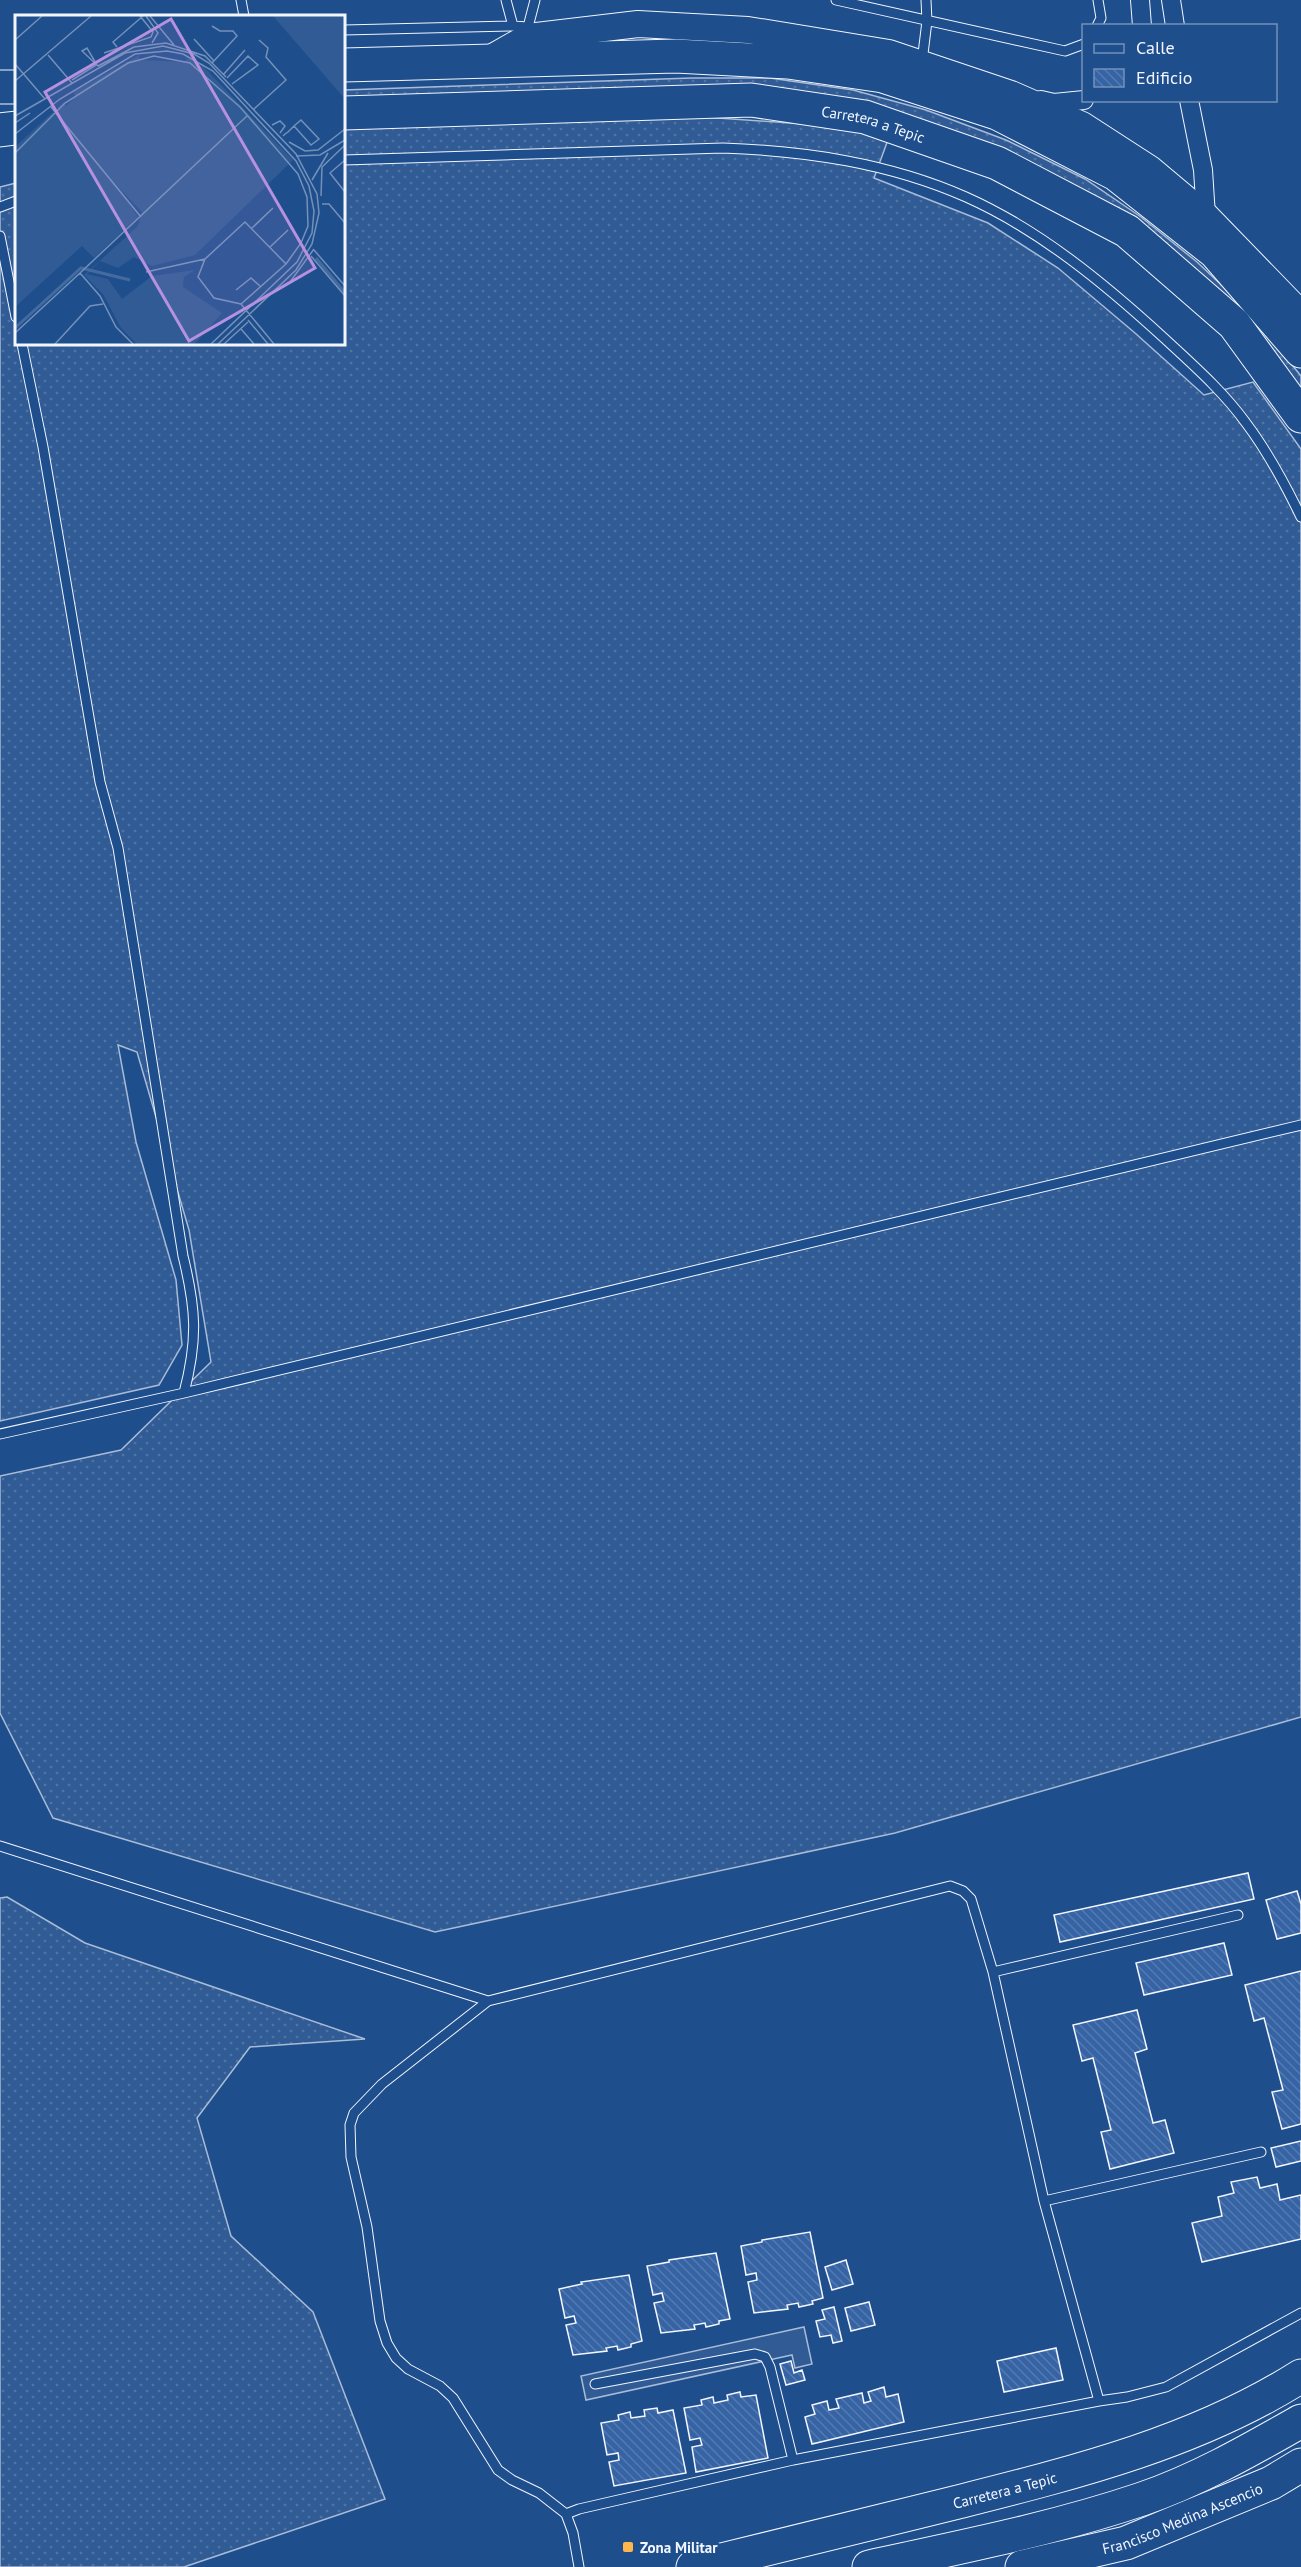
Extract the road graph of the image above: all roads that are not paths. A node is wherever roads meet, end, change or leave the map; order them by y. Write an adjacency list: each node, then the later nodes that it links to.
1 (241, 0): 9 (lane)
2 (506, 0): 15 (lane)
3 (535, 0): 15 (lane)
4 (836, 0): 10 (lane)
5 (926, 0): 10 (lane)
6 (1098, 0): 11 (lane)
7 (1140, 0): 12 (street)
8 (1171, 0): 13 (street)
9 (244, 15)
10 (927, 21): 16 (lane); 17 (lane)
11 (1098, 24)
12 (1142, 24)
13 (1175, 24)
14 (345, 30): 15 (lane)
15 (524, 37): 17 (main road); 18 (highway); 33 (highway)
16 (1082, 44)
17 (922, 64): 19 (main road)
18 (345, 65)
19 (1011, 94): 20 (street); 28 (main road)
20 (1082, 100)
21 (1190, 102): 28 (street)
22 (345, 113): 34 (highway, Carretera a Tepic)
23 (15, 128): 24 (highway)
24 (0, 130)
25 (345, 160): 35 (lane)
26 (15, 201): 27 (lane)
27 (0, 207)
28 (1206, 216): 31 (main road)
29 (0, 236): 30 (lane)
30 (15, 311)
31 (1301, 314)
32 (22, 345): 37 (lane)
33 (1301, 351)
34 (1301, 416)
35 (1301, 517)
36 (1301, 1125): 37 (lane)
37 (184, 1393): 38 (lane)
38 (0, 1434)
39 (0, 1846): 42 (lane)
40 (1238, 1915): 41 (lane)
41 (993, 1972): 42 (lane); 44 (lane)
42 (488, 2001): 54 (lane)
43 (1261, 2152): 44 (lane)
44 (1044, 2201): 49 (lane)
45 (1301, 2313): 49 (lane)
46 (1301, 2352): 53 (highway)
47 (1301, 2376): 53 (highway, Carretera a Tepic)
48 (596, 2384): 51 (lane)
49 (1099, 2401): 51 (lane)
50 (1301, 2421): 55 (highway)
51 (793, 2460): 54 (lane)
52 (1301, 2465): 60 (highway, Francisco Medina Ascencio)
53 (1063, 2475): 57 (highway, Carretera a Tepic)
54 (566, 2514): 56 (lane)
55 (1020, 2535): 58 (highway); 59 (highway)
56 (579, 2567)
57 (693, 2567)
58 (869, 2567)
59 (956, 2567)
60 (1022, 2567)

